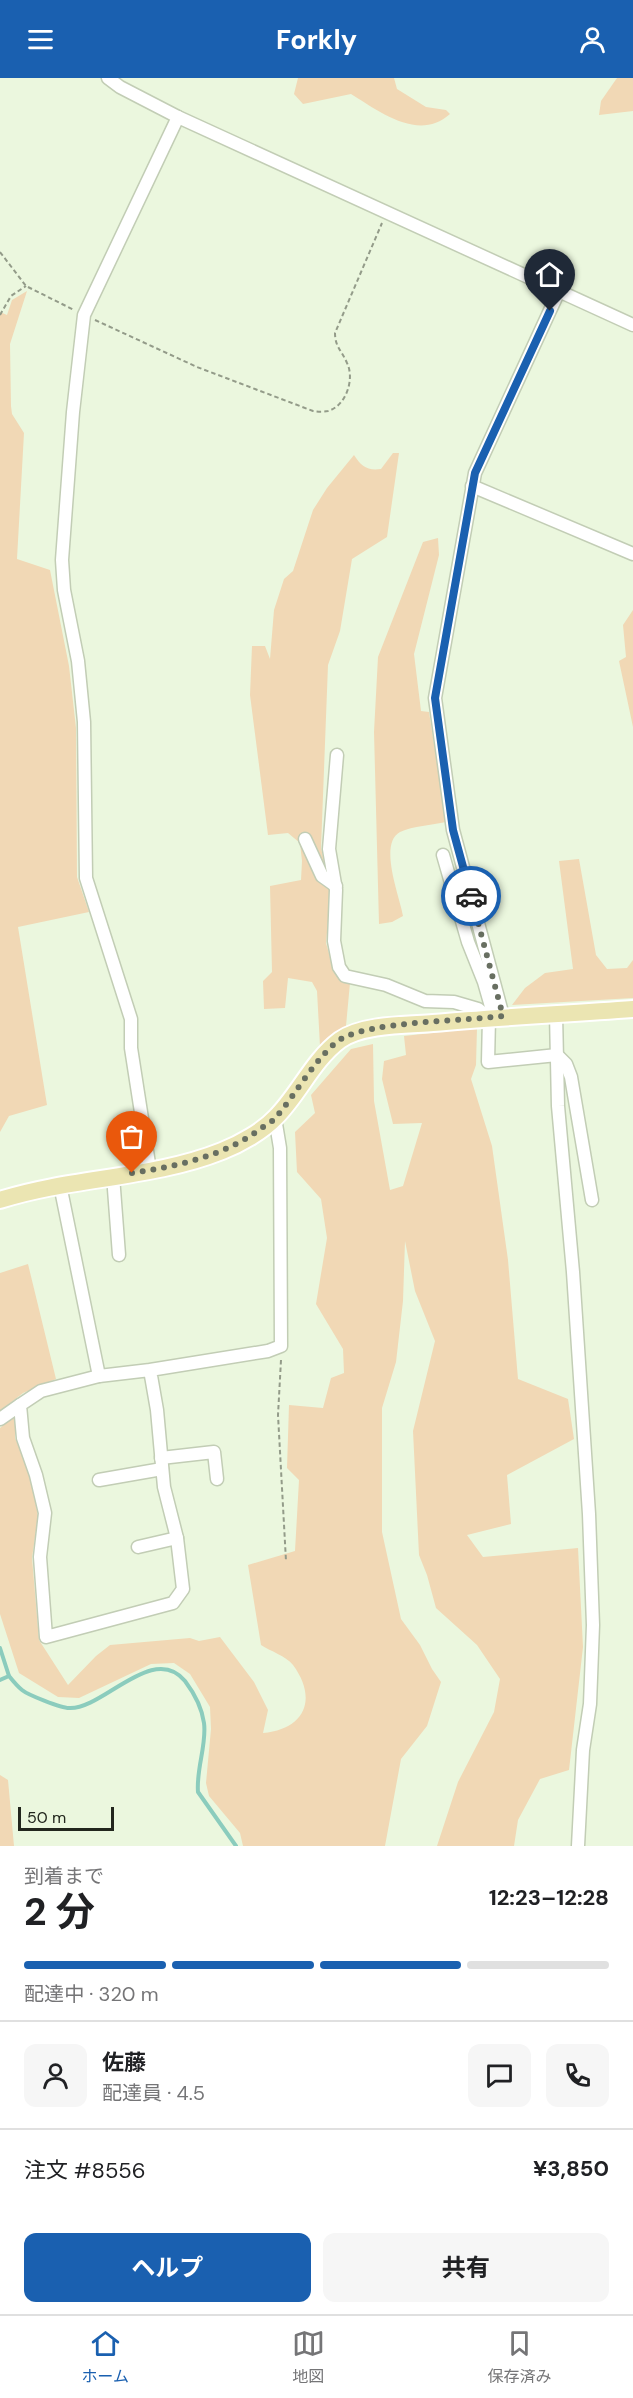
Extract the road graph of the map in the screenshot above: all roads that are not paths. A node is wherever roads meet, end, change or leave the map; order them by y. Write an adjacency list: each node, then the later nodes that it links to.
1 (108, 78): 2 (street)
2 (178, 117): 3 (street); 16 (street)
3 (559, 291): 4 (street); 5 (street)
4 (633, 325)
5 (472, 486): 6 (street); 13 (street)
6 (633, 554)
7 (337, 755): 10 (street)
8 (305, 839): 10 (street)
9 (443, 855): 13 (street)
10 (336, 886): 13 (street)
11 (633, 1009): 12 (main road)
12 (556, 1014): 13 (main road); 14 (street)
13 (495, 1017): 14 (street); 15 (main road)
14 (557, 1055): 20 (street); 31 (street)
15 (275, 1118): 16 (main road); 22 (street)
16 (150, 1170): 17 (main road)
17 (113, 1176): 18 (main road); 21 (street)
18 (60, 1185): 19 (main road); 23 (street)
19 (0, 1200)
20 (592, 1200)
21 (119, 1255)
22 (150, 1370): 23 (street); 26 (street)
23 (99, 1376): 24 (street)
24 (20, 1405): 25 (street); 29 (street)
25 (0, 1419)
26 (162, 1464): 27 (street); 28 (street); 29 (street)
27 (217, 1479)
28 (99, 1480)
29 (177, 1538): 30 (street)
30 (138, 1547)
31 (578, 1846)

